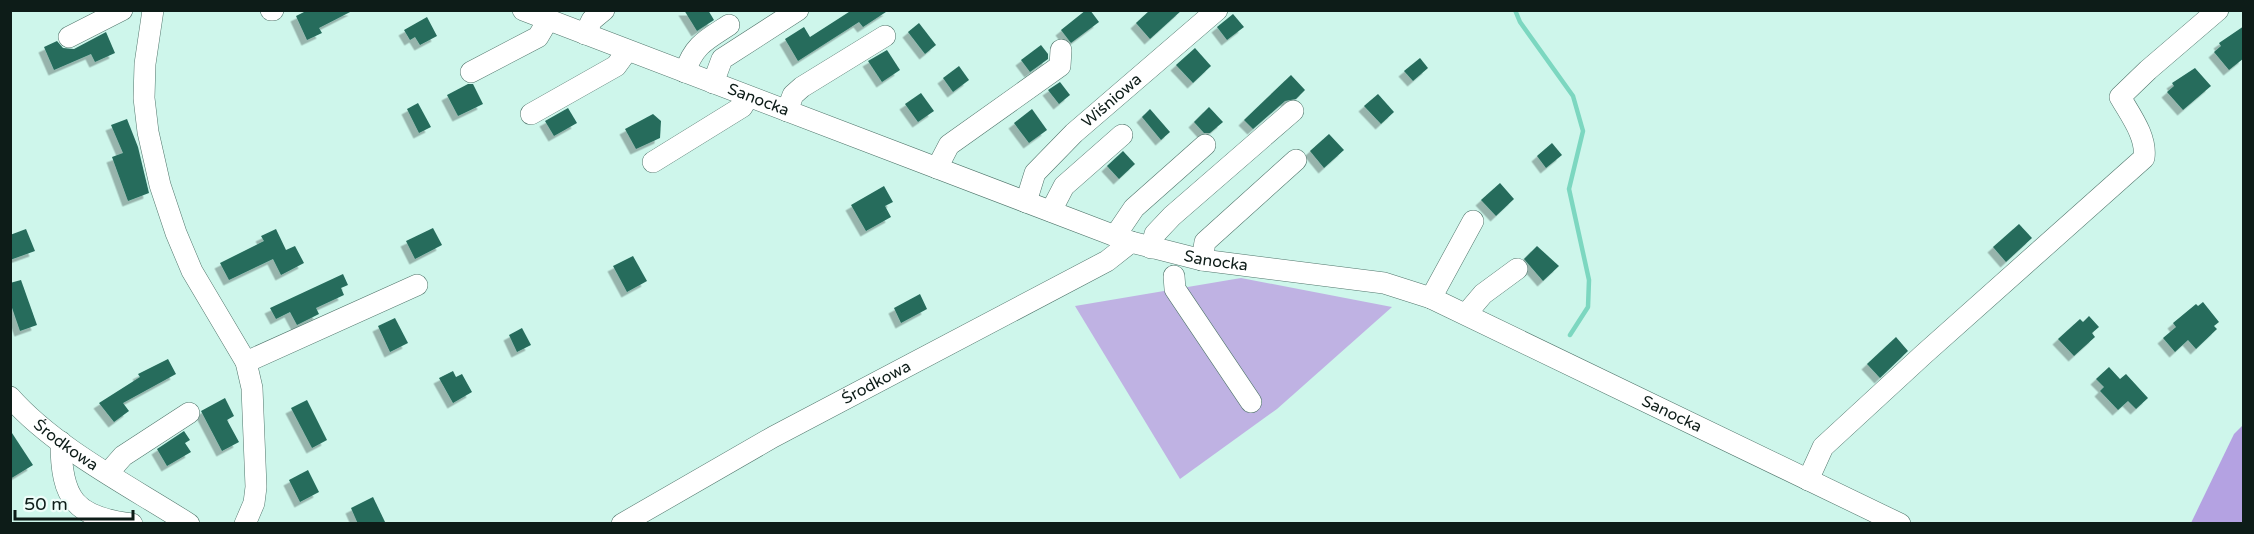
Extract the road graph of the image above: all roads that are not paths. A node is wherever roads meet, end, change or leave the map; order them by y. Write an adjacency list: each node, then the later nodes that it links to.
1 (122, 10): 11 (street)
2 (153, 10): 39 (street)
3 (523, 10): 8 (street, Sanocka)
4 (604, 10): 10 (street)
5 (798, 10): 17 (street)
6 (1217, 10): 28 (street, Wiśniowa)
7 (2218, 10): 45 (street)
8 (548, 20): 10 (street, Sanocka); 15 (street)
9 (729, 25): 16 (street)
10 (585, 34): 14 (street, Sanocka)
11 (69, 36)
12 (885, 36): 20 (street)
13 (1061, 50): 27 (street)
14 (627, 51): 16 (street, Sanocka); 22 (street)
15 (471, 72)
16 (685, 72): 17 (street, Sanocka)
17 (713, 83): 18 (street, Sanocka)
18 (748, 97): 20 (street, Sanocka); 26 (street)
19 (1034, 98): 27 (street)
20 (788, 111): 27 (street, Sanocka)
21 (1293, 111): 32 (street)
22 (531, 114)
23 (1122, 135): 29 (street)
24 (1204, 146): 31 (street, Środkowa)
25 (1296, 160): 33 (street)
26 (653, 162)
27 (942, 170): 28 (street, Sanocka)
28 (1026, 202): 29 (street, Sanocka)
29 (1051, 211): 31 (street, Sanocka)
30 (1473, 221): 37 (street)
31 (1123, 239): 32 (street, Sanocka); 50 (street, Środkowa)
32 (1151, 248): 33 (street, Sanocka)
33 (1202, 260): 37 (street, Sanocka)
34 (1517, 269): 38 (street)
35 (1174, 276): 41 (street)
36 (417, 285): 39 (street)
37 (1431, 298): 38 (street, Sanocka)
38 (1466, 314): 45 (street, Sanocka)
39 (246, 362): 49 (street)
40 (10, 397): 43 (street, Środkowa)
41 (1251, 402)
42 (189, 413): 44 (street)
43 (61, 442): 44 (street, Środkowa); 46 (street)
44 (109, 472): 47 (street, Środkowa)
45 (1808, 480): 51 (street, Sanocka)
46 (91, 520): 48 (street)
47 (188, 523)
48 (132, 524)
49 (245, 524)
50 (622, 524)
51 (1900, 524)

